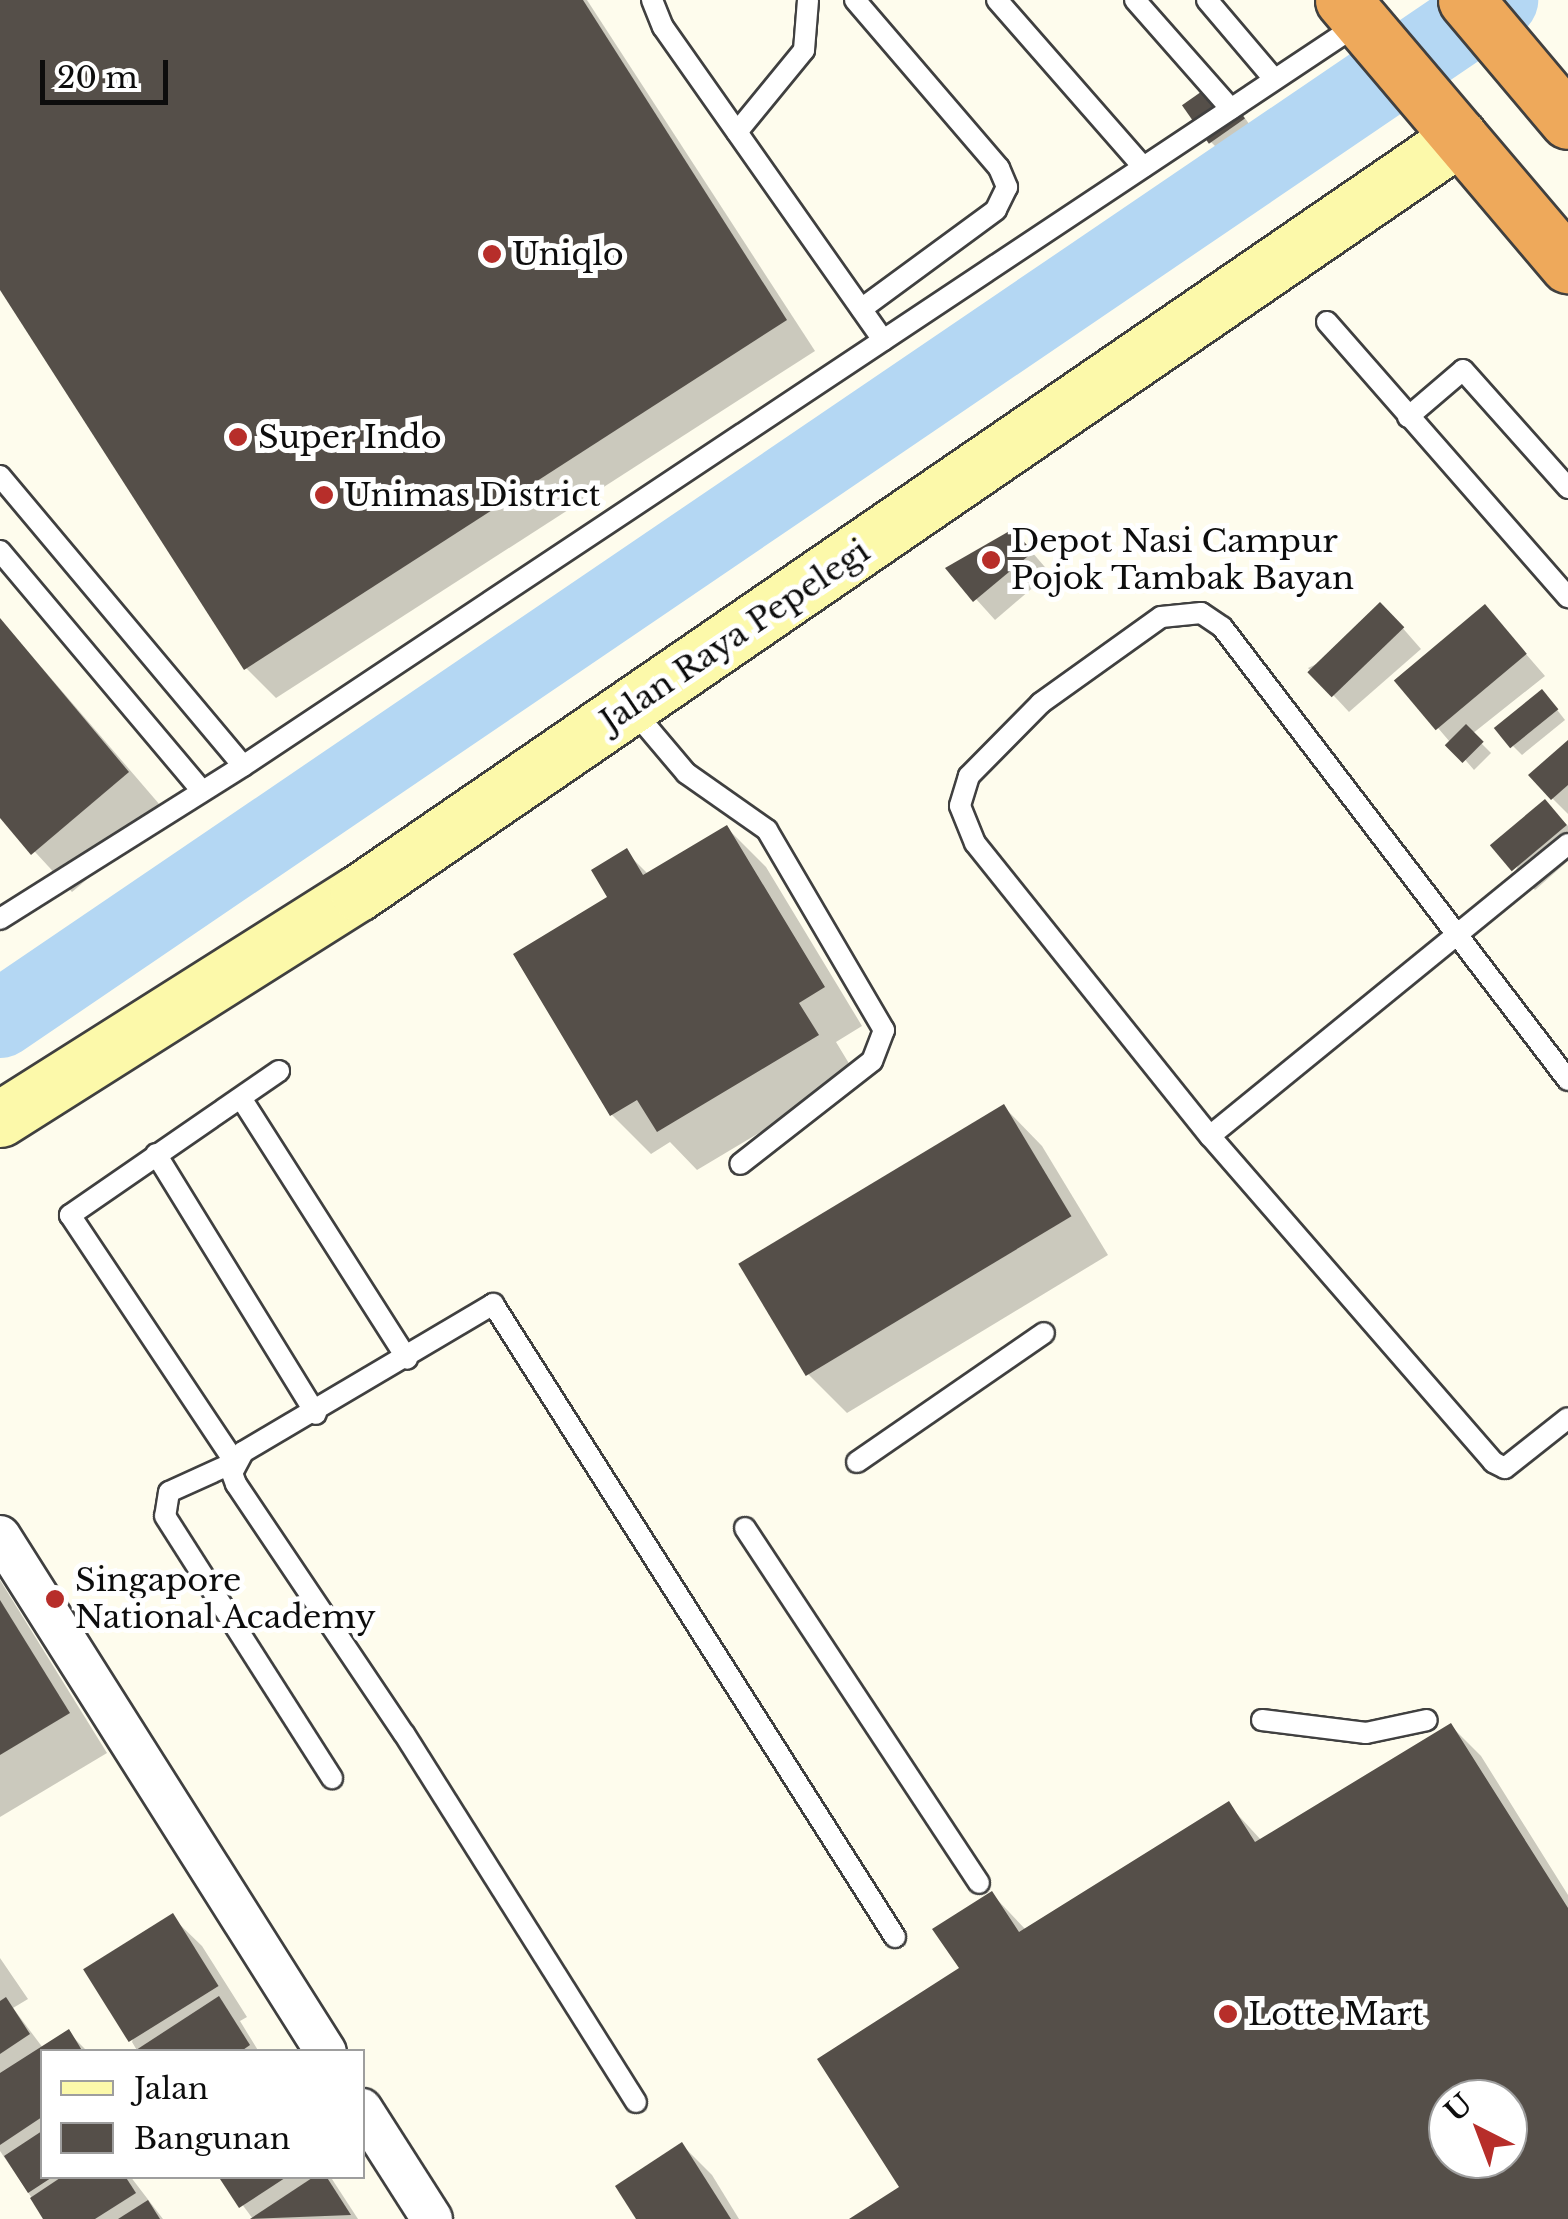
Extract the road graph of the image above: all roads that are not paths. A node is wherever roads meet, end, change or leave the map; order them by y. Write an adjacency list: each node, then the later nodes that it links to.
1 (652, 0): 12 (lane)
2 (808, 0): 12 (lane)
3 (855, 0): 16 (lane)
4 (998, 0): 14 (lane)
5 (1136, 0): 10 (lane)
6 (1207, 0): 9 (lane)
7 (1466, 0): 11 (highway)
8 (1352, 11): 9 (lane); 13 (highway)
9 (1274, 79): 10 (lane)
10 (1231, 109): 14 (lane)
11 (1568, 121)
12 (737, 132): 16 (lane)
13 (1460, 138): 15 (highway); 24 (street, Jalan Raya Pepelegi)
14 (1143, 166): 18 (lane)
15 (1568, 265)
16 (861, 310): 18 (lane)
17 (1327, 322): 19 (lane)
18 (883, 340): 25 (lane)
19 (1408, 416): 21 (lane); 23 (lane)
20 (0, 476): 25 (lane)
21 (1568, 488)
22 (0, 551): 26 (lane)
23 (1568, 597)
24 (630, 707): 33 (street, Jalan Raya Pepelegi); 36 (lane)
25 (243, 766): 26 (lane)
26 (202, 791): 28 (lane)
27 (1568, 844): 29 (lane)
28 (0, 919)
29 (1458, 937): 31 (lane); 34 (lane); 34 (lane)
30 (279, 1071): 32 (lane)
31 (1568, 1080)
32 (241, 1098): 35 (lane); 38 (lane)
33 (0, 1119)
34 (1210, 1136): 40 (lane)
35 (156, 1154): 39 (lane); 41 (lane)
36 (740, 1164)
37 (1044, 1332): 42 (lane)
38 (407, 1359): 39 (lane); 49 (lane)
39 (316, 1414): 41 (lane)
40 (1568, 1418)
41 (235, 1462): 47 (lane); 51 (lane)
42 (856, 1462)
43 (745, 1528): 48 (lane)
44 (0, 1536): 50 (street)
45 (1262, 1720): 46 (lane)
46 (1427, 1720)
47 (332, 1778)
48 (979, 1884)
49 (894, 1938)
50 (324, 2049)
51 (636, 2102)
52 (365, 2114): 53 (street)
53 (432, 2219)

